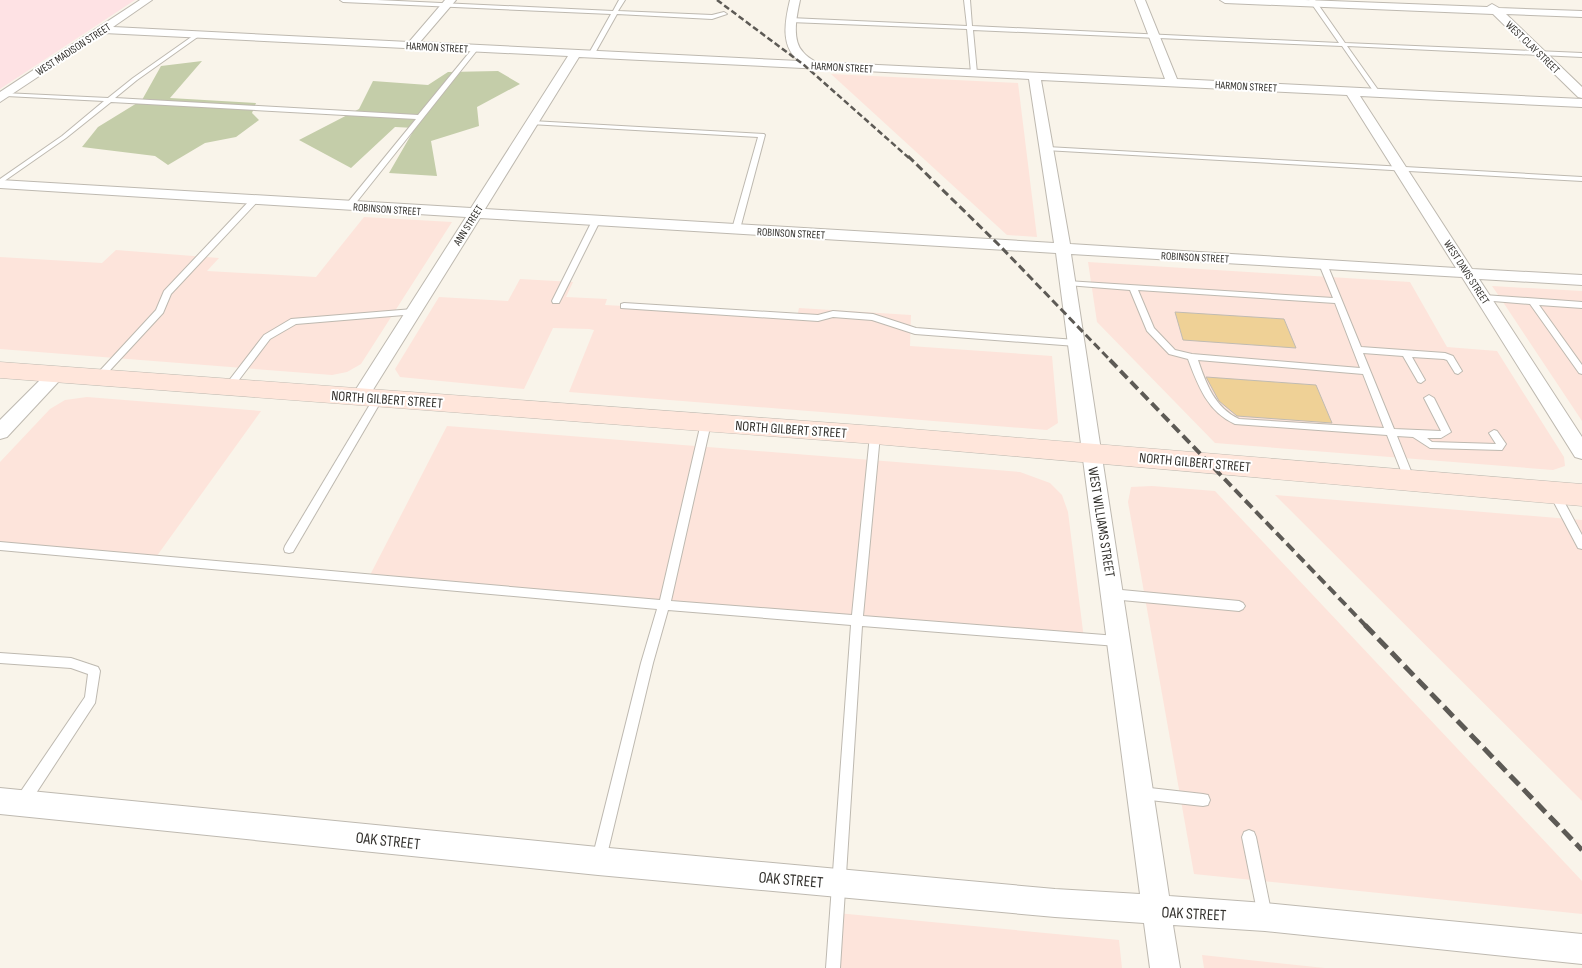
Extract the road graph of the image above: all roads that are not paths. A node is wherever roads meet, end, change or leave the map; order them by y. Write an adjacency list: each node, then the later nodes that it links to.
1 (147, 0): 17 (street, WEST MADISON STREET)
2 (343, 0): 9 (lane)
3 (622, 0): 12 (lane)
4 (795, 0): 15 (street)
5 (967, 0): 16 (lane)
6 (1140, 0): 19 (street)
7 (1225, 0): 10 (street)
8 (1484, 0): 11 (street, WEST CLAY STREET)
9 (449, 2): 12 (lane); 21 (street)
10 (1313, 2): 11 (street); 20 (lane)
11 (1496, 11): 14 (street); 23 (street, WEST CLAY STREET)
12 (615, 13): 13 (lane); 25 (lane)
13 (724, 14)
14 (1582, 14)
15 (790, 20): 16 (lane); 27 (street)
16 (970, 28): 19 (lane); 28 (lane)
17 (102, 30): 18 (street, HARMON STREET); 34 (street, WEST MADISON STREET)
18 (197, 35): 21 (street, HARMON STREET); 35 (lane)
19 (1154, 36): 20 (lane); 30 (street)
20 (1343, 44): 23 (lane); 32 (lane)
21 (411, 46): 22 (street, HARMON STREET)
22 (475, 49): 24 (street, HARMON STREET); 37 (lane)
23 (1539, 53): 26 (lane); 33 (street, WEST CLAY STREET)
24 (575, 54): 25 (street, HARMON STREET); 38 (street, ANN STREET)
25 (591, 55): 27 (street, HARMON STREET)
26 (1582, 55)
27 (814, 66): 28 (street, HARMON STREET)
28 (974, 73): 29 (street, HARMON STREET)
29 (1035, 77): 30 (street, HARMON STREET); 39 (street, WEST WILLIAMS STREET)
30 (1172, 82): 31 (street, HARMON STREET)
31 (1351, 92): 32 (street, HARMON STREET); 40 (street, WEST DAVIS STREET)
32 (1378, 94): 36 (street, HARMON STREET)
33 (1582, 94)
34 (3, 96): 35 (lane)
35 (110, 100): 37 (lane); 42 (lane)
36 (1582, 103)
37 (418, 117): 44 (lane)
38 (532, 123): 45 (street, ANN STREET); 47 (lane)
39 (1047, 149): 40 (lane); 48 (street, WEST WILLIAMS STREET)
40 (1403, 171): 41 (lane); 50 (street, WEST DAVIS STREET)
41 (1582, 180)
42 (0, 183): 43 (street, ROBINSON STREET)
43 (254, 200): 44 (street, ROBINSON STREET); 70 (lane)
44 (348, 206): 45 (street, ROBINSON STREET)
45 (475, 214): 46 (street, ROBINSON STREET); 60 (street, ANN STREET)
46 (596, 221): 47 (street, ROBINSON STREET); 55 (lane)
47 (736, 229): 48 (street, ROBINSON STREET)
48 (1063, 249): 49 (street, ROBINSON STREET); 52 (street, WEST WILLIAMS STREET)
49 (1323, 264): 50 (street, ROBINSON STREET); 56 (lane)
50 (1466, 272): 51 (street, ROBINSON STREET); 54 (street, WEST DAVIS STREET)
51 (1582, 280)
52 (1067, 283): 53 (lane); 61 (street, WEST WILLIAMS STREET)
53 (1133, 287): 56 (lane); 64 (lane)
54 (1484, 298): 57 (lane); 81 (street, WEST DAVIS STREET)
55 (556, 301)
56 (1339, 301): 62 (lane)
57 (1533, 302): 58 (lane); 68 (lane)
58 (1582, 305)
59 (624, 306): 61 (lane)
60 (413, 312): 72 (lane); 73 (street, ANN STREET)
61 (1076, 343): 82 (street, WEST WILLIAMS STREET)
62 (1357, 350): 63 (lane); 66 (lane)
63 (1406, 353): 67 (lane); 71 (lane)
64 (1192, 358): 66 (lane); 77 (lane)
65 (0, 370): 69 (main road, NORTH GILBERT STREET)
66 (1365, 371): 77 (lane)
67 (1458, 371)
68 (1582, 371)
69 (55, 374): 70 (main road, NORTH GILBERT STREET); 76 (street)
70 (98, 378): 72 (main road, NORTH GILBERT STREET)
71 (1421, 380)
72 (229, 387): 73 (main road, NORTH GILBERT STREET)
73 (369, 397): 75 (main road, NORTH GILBERT STREET); 88 (lane)
74 (1429, 398): 78 (lane)
75 (706, 423): 80 (main road, NORTH GILBERT STREET); 90 (lane)
76 (0, 432)
77 (1390, 432): 78 (lane); 83 (lane)
78 (1415, 433): 79 (lane)
79 (1494, 433)
80 (875, 435): 82 (main road, NORTH GILBERT STREET); 92 (lane)
81 (1579, 443)
82 (1092, 454): 83 (main road, NORTH GILBERT STREET); 89 (street, WEST WILLIAMS STREET)
83 (1410, 481): 84 (main road, NORTH GILBERT STREET)
84 (1553, 492): 85 (main road, NORTH GILBERT STREET); 86 (lane)
85 (1582, 494)
86 (1582, 545)
87 (0, 546): 90 (lane)
88 (289, 548)
89 (1111, 594): 91 (lane); 93 (street, WEST WILLIAMS STREET)
90 (664, 606): 92 (lane); 99 (lane)
91 (1239, 606)
92 (857, 621): 93 (lane); 100 (lane)
93 (1117, 641): 95 (street, WEST WILLIAMS STREET)
94 (0, 658): 97 (lane)
95 (1140, 793): 96 (lane); 101 (street, WEST WILLIAMS STREET)
96 (1203, 800)
97 (11, 802): 99 (street, OAK STREET)
98 (1249, 837): 102 (lane)
99 (598, 861): 100 (street, OAK STREET)
100 (839, 883): 101 (street, OAK STREET); 104 (lane)
101 (1157, 912): 102 (street, OAK STREET); 105 (street, WEST WILLIAMS STREET)
102 (1265, 918): 103 (street, OAK STREET)
103 (1582, 949)
104 (833, 968)
105 (1166, 968)

